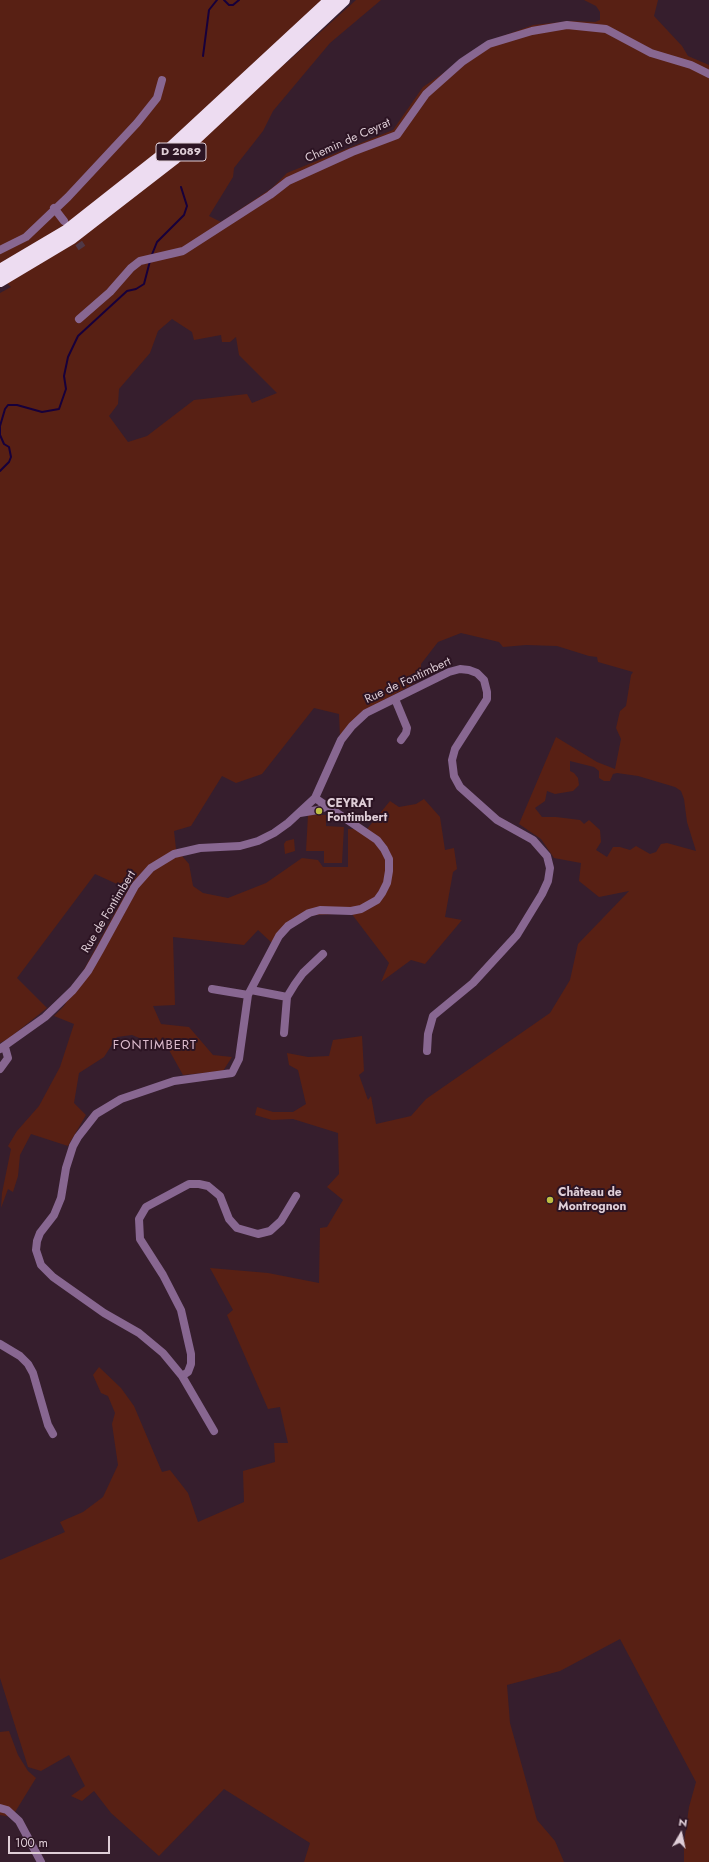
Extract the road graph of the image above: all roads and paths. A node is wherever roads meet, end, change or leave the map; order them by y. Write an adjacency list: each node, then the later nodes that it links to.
1 (330, 0): 8 (highway, D 2089)
2 (344, 0): 9 (highway, D 2089)
3 (709, 74): 10 (street, Chemin de Ceyrat)
4 (162, 80): 5 (street)
5 (54, 208): 6 (street); 7 (street)
6 (64, 221)
7 (0, 250)
8 (0, 270)
9 (0, 281)
10 (79, 319)
11 (395, 699): 12 (street); 13 (street, Rue de Fontimbert); 22 (street, Rue de Fontimbert)
12 (401, 740)
13 (314, 798): 14 (street); 15 (street, Rue de Fontimbert)
14 (328, 806): 15 (street); 18 (street)
15 (300, 813): 21 (street, Rue de Fontimbert)
16 (323, 954): 19 (street)
17 (212, 989): 18 (street)
18 (250, 992): 19 (street); 26 (street)
19 (287, 998): 20 (street)
20 (284, 1032)
21 (2, 1048): 23 (street)
22 (427, 1050)
23 (0, 1069)
24 (296, 1196): 26 (street)
25 (0, 1344): 28 (street)
26 (182, 1376): 27 (street)
27 (214, 1431)
28 (53, 1434)
29 (0, 1808): 30 (street)
30 (41, 1862)

